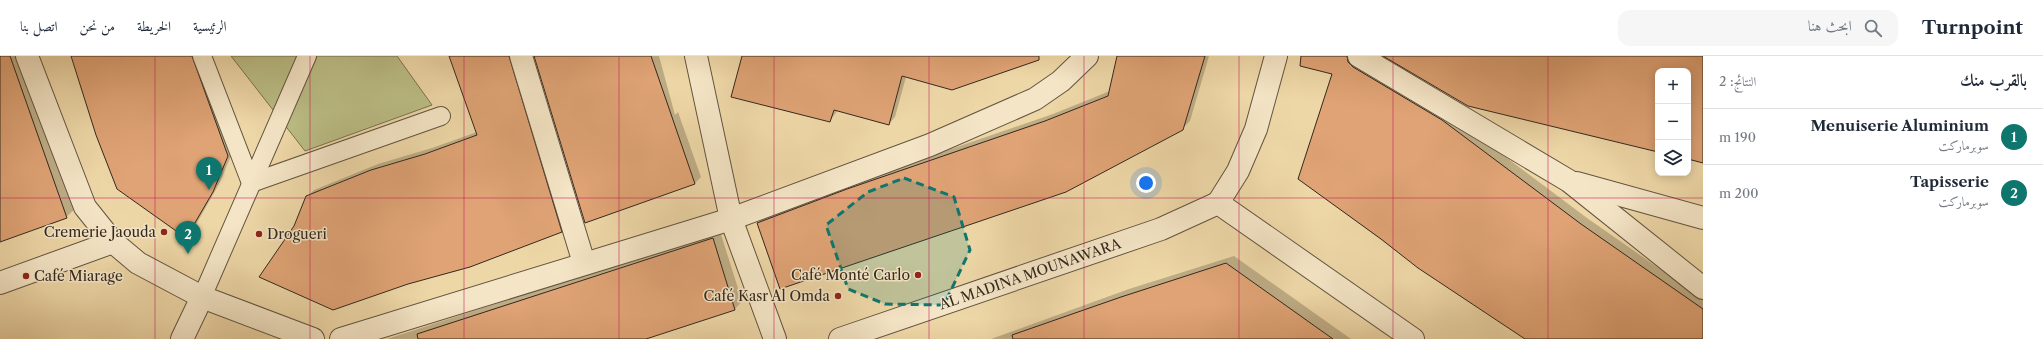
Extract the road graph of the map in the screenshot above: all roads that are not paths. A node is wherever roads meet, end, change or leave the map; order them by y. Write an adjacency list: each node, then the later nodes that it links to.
1 (26, 56): 15 (street)
2 (202, 56): 11 (lane)
3 (307, 56): 11 (lane)
4 (521, 56): 16 (street)
5 (696, 56): 13 (street)
6 (1087, 56): 13 (street)
7 (1276, 56): 12 (street)
8 (1359, 56): 10 (street)
9 (441, 116): 11 (lane)
10 (1569, 181): 14 (street); 18 (street)
11 (251, 183): 19 (lane)
12 (1218, 203): 24 (street, AL MADINA MOUNAWARA); 25 (street)
13 (731, 218): 16 (street); 23 (street)
14 (1703, 218)
15 (113, 242): 17 (street); 19 (street)
16 (584, 263): 22 (street)
17 (0, 283)
18 (1703, 288)
19 (202, 297): 20 (street); 21 (street)
20 (182, 339)
21 (313, 339)
22 (341, 339)
23 (775, 339)
24 (840, 339)
25 (1413, 339)

